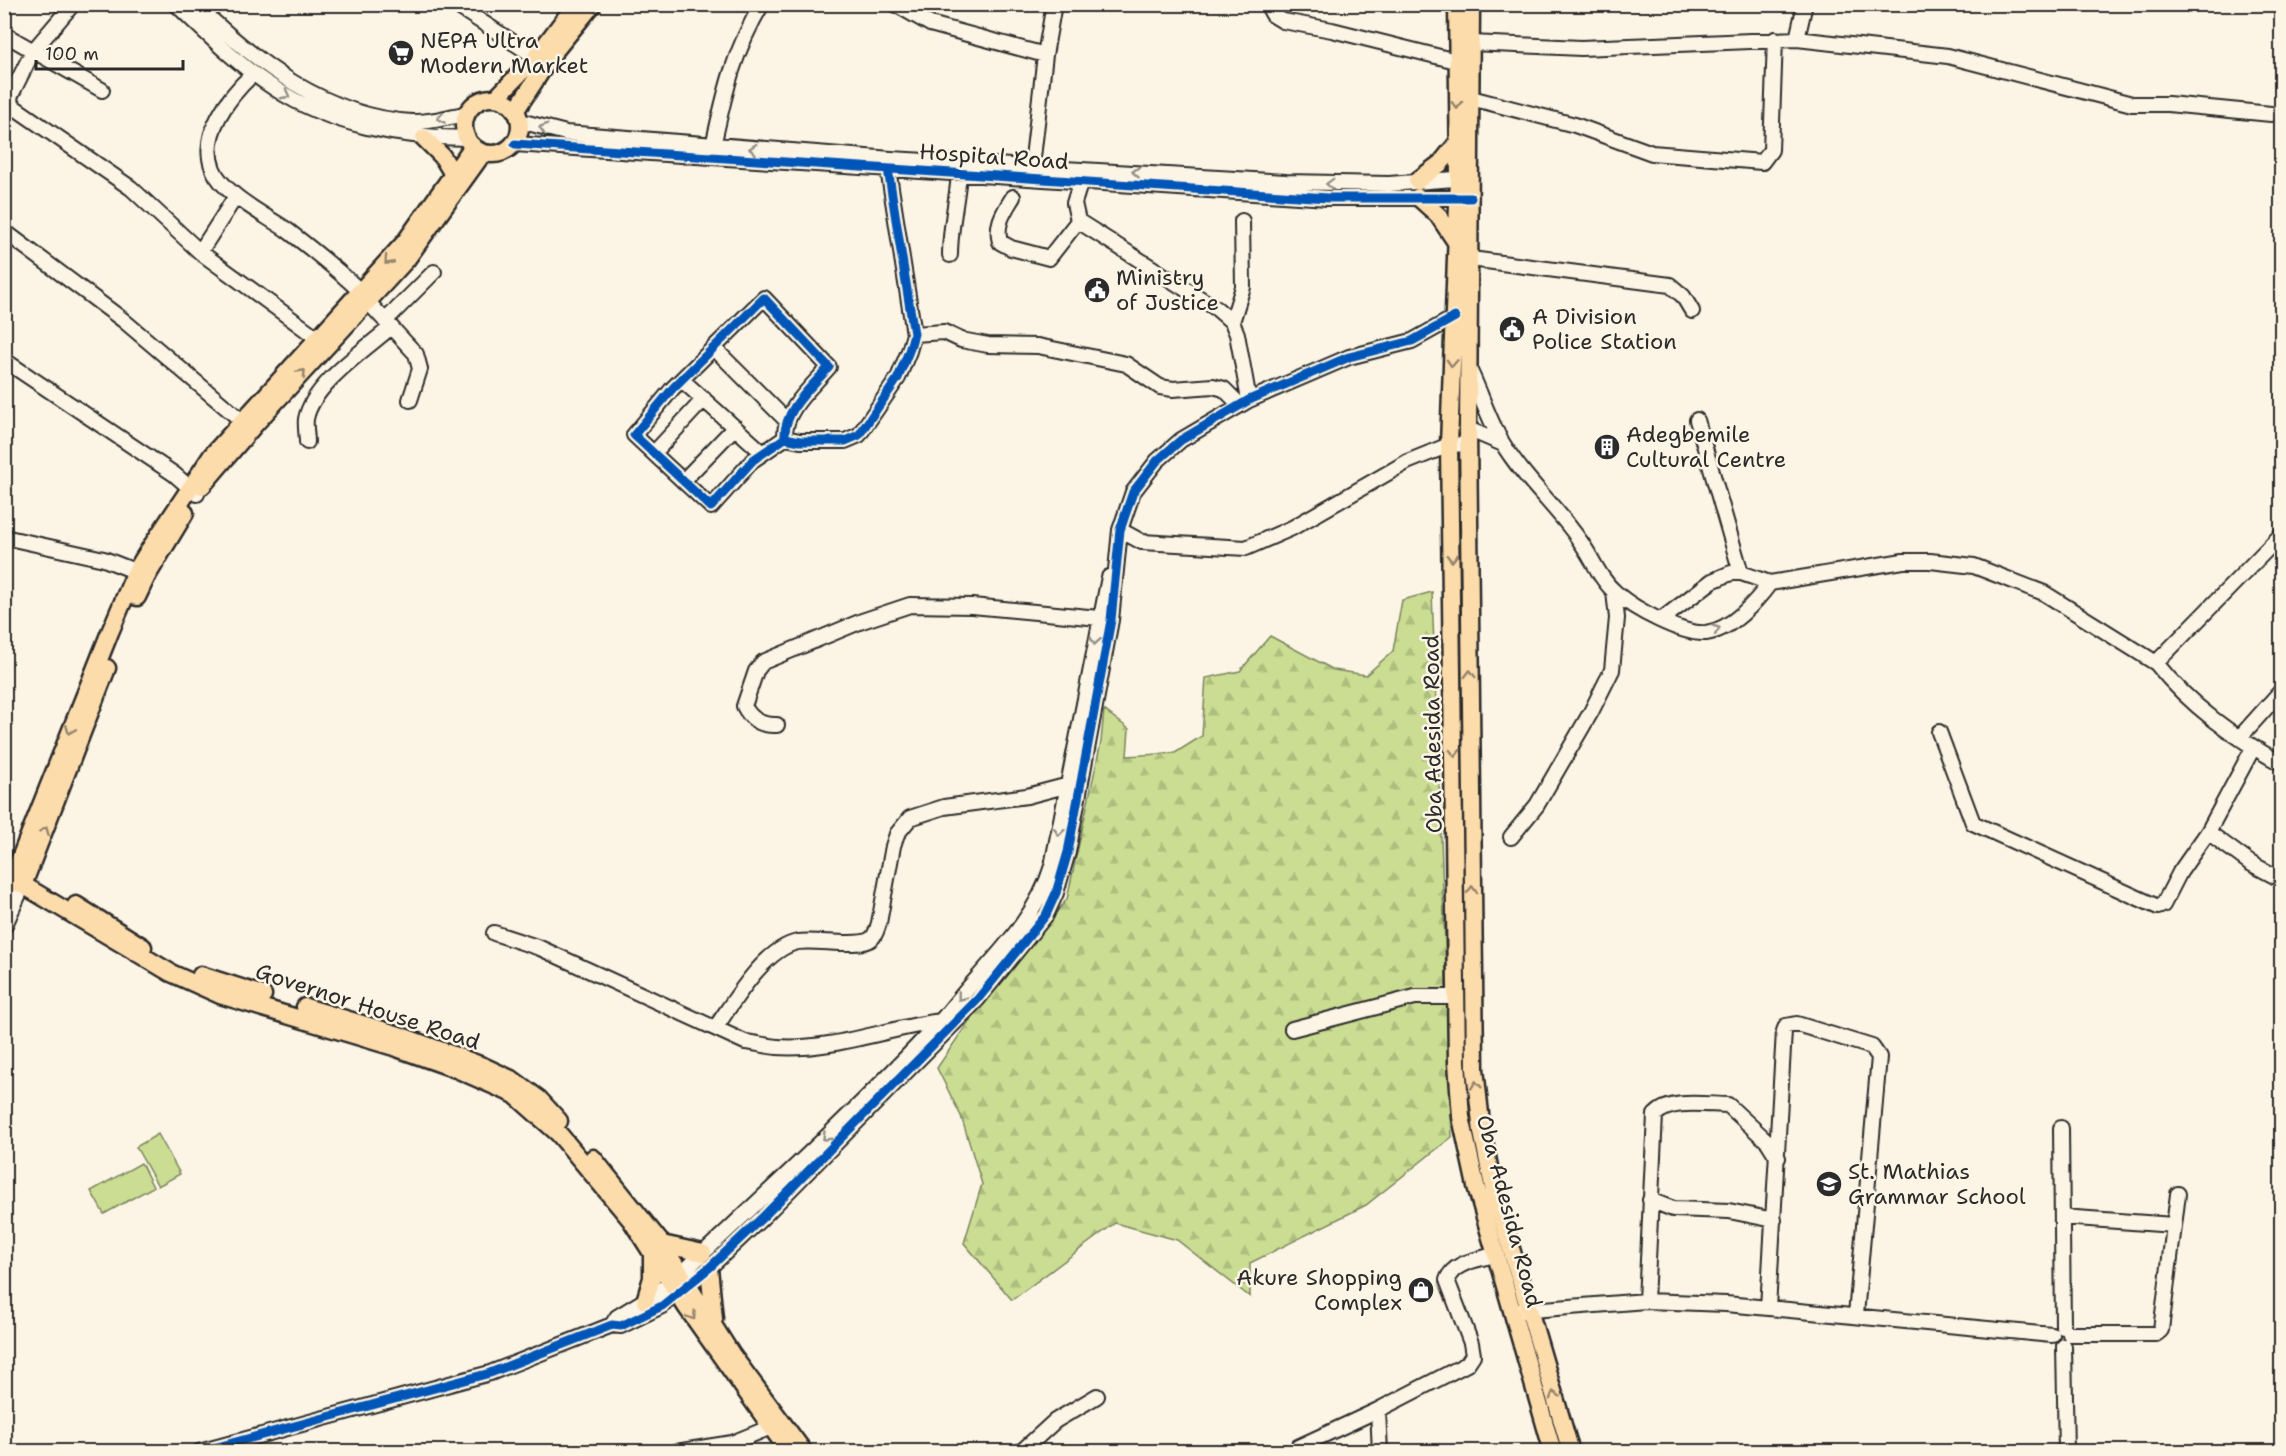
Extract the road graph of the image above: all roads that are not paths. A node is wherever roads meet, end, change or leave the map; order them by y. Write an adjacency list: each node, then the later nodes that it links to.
1 (73, 4): 18 (street)
2 (176, 4): 22 (street)
3 (195, 4): 26 (street, one-way to 3)
4 (454, 4): 20 (street)
5 (576, 4): 20 (main road)
6 (593, 4): 28 (main road)
7 (762, 4): 33 (street)
8 (895, 4): 19 (street)
9 (1054, 4): 19 (street)
10 (1267, 4): 21 (street)
11 (1457, 4): 21 (main road, Oba Adesida Road)
12 (1471, 4): 17 (main road, Oba Adesida Road)
13 (1805, 4): 16 (street)
14 (4, 34): 18 (street)
15 (1775, 39): 16 (street); 17 (street); 25 (street)
16 (1797, 39): 27 (street)
17 (1471, 43): 25 (main road, Oba Adesida Road)
18 (33, 51): 23 (street); 48 (street)
19 (1045, 55): 34 (street)
20 (536, 57): 24 (main road)
21 (1456, 61): 30 (main road, Oba Adesida Road, one-way to 30)
22 (253, 74): 29 (street, one-way to 29); 41 (street)
23 (102, 90)
24 (496, 98): 26 (main road); 28 (main road)
25 (1471, 98): 38 (main road, Oba Adesida Road)
26 (467, 114): 32 (main road)
27 (2271, 114)
28 (518, 116): 31 (main road); 33 (street, Hospital Road, one-way to 28)
29 (424, 138): 32 (street); 36 (main road)
30 (1458, 142): 38 (main road, Oba Adesida Road); 40 (main road)
31 (514, 144): 32 (main road); 35 (street, Hospital Road)
32 (474, 146): 36 (main road); 52 (main road)
33 (713, 146): 34 (street, Hospital Road, one-way to 33)
34 (1032, 166): 40 (street, Hospital Road, one-way to 34)
35 (888, 169): 37 (street, Hospital Road); 57 (street)
36 (453, 174): 52 (main road, one-way to 52)
37 (959, 174): 39 (street, Hospital Road); 49 (street)
38 (1465, 178): 40 (street, Hospital Road); 43 (main road, Oba Adesida Road)
39 (1081, 181): 40 (street, Hospital Road); 44 (street)
40 (1418, 189): 43 (street, Hospital Road); 47 (main road)
41 (236, 196): 48 (street); 52 (street)
42 (1013, 197): 44 (street)
43 (1465, 198): 47 (main road, Oba Adesida Road); 50 (main road, Oba Adesida Road)
44 (1078, 221): 55 (street)
45 (1242, 221): 55 (street)
46 (4, 231): 67 (street)
47 (1457, 243): 54 (main road, Oba Adesida Road)
48 (200, 252): 58 (street)
49 (950, 255)
50 (1471, 259): 53 (street); 61 (main road, Oba Adesida Road)
51 (434, 272): 56 (street)
52 (364, 297): 56 (street); 58 (main road); 78 (main road, one-way to 52)
53 (1692, 311)
54 (1455, 317): 65 (street); 74 (main road, Oba Adesida Road, one-way to 74)
55 (1233, 322): 65 (street)
56 (388, 324): 64 (street); 72 (street)
57 (914, 334): 65 (street); 71 (street)
58 (316, 337): 67 (main road)
59 (714, 348): 62 (street); 68 (street); 68 (street)
60 (4, 360): 78 (street)
61 (1470, 369): 70 (main road, Oba Adesida Road); 73 (street)
62 (682, 380): 63 (street); 76 (street)
63 (704, 399): 69 (street); 76 (street)
64 (410, 400)
65 (1244, 402): 79 (street)
66 (1697, 420): 84 (street)
67 (242, 421): 78 (main road)
68 (787, 421): 71 (street)
69 (735, 428): 75 (street); 77 (street)
70 (1468, 436): 73 (street); 74 (street); 124 (main road, Oba Adesida Road, one-way to 70)
71 (784, 438): 75 (street)
72 (307, 442)
73 (1503, 444): 87 (street)
74 (1449, 445): 82 (street); 104 (main road, Oba Adesida Road, one-way to 104)
75 (762, 452): 77 (street)
76 (654, 453): 77 (street)
77 (684, 481)
78 (193, 491): 85 (main road)
79 (1120, 530): 82 (street); 83 (street)
80 (2282, 534): 90 (street)
81 (4, 537): 85 (street)
82 (1142, 542): 83 (street)
83 (1116, 558): 88 (street); 119 (street)
84 (1741, 573): 86 (street); 89 (street)
85 (142, 574): 101 (main road)
86 (1770, 583): 89 (street, one-way to 86); 90 (street)
87 (1614, 592): 89 (street); 99 (street)
88 (1099, 618): 92 (street); 97 (street, one-way to 97)
89 (1661, 620)
90 (2156, 663): 94 (street)
91 (2282, 690): 94 (street)
92 (777, 724)
93 (1939, 732): 98 (street)
94 (2240, 737): 95 (street)
95 (2253, 748): 96 (street); 98 (street)
96 (2282, 764)
97 (1069, 785): 105 (street, one-way to 105); 106 (street)
98 (2208, 832): 100 (street)
99 (1511, 837)
100 (2282, 880)
101 (14, 881): 102 (street); 117 (main road, Governor House Road)
102 (4, 927)
103 (494, 933): 106 (street)
104 (1455, 998): 107 (street); 118 (main road, Oba Adesida Road)
105 (941, 1021): 106 (street); 119 (street, one-way to 119)
106 (716, 1027)
107 (1292, 1029)
108 (2061, 1128): 113 (street)
109 (1778, 1158): 111 (street); 115 (street); 125 (street)
110 (2178, 1194): 116 (street)
111 (1650, 1200): 112 (street); 114 (street)
112 (1673, 1209): 114 (street); 115 (street)
113 (2062, 1217): 116 (street); 128 (street)
114 (1650, 1220): 122 (street)
115 (1774, 1220): 123 (street)
116 (2174, 1225): 128 (street)
117 (657, 1248): 119 (main road); 120 (main road, Governor House Road); 121 (main road)
118 (1494, 1255): 124 (main road, Oba Adesida Road); 130 (street)
119 (706, 1260): 120 (street); 127 (main road)
120 (680, 1283): 121 (street); 126 (street); 127 (main road, Governor House Road); 131 (main road, Governor House Road, one-way to 131)
121 (645, 1301): 126 (street)
122 (1646, 1301): 123 (street); 124 (street)
123 (1768, 1308): 125 (street)
124 (1521, 1310): 139 (main road, Oba Adesida Road); 140 (main road, Oba Adesida Road, one-way to 124)
125 (1856, 1315): 128 (street)
126 (612, 1325): 133 (street)
127 (715, 1326): 136 (main road, Governor House Road)
128 (2062, 1336): 141 (street)
129 (1097, 1396): 137 (street)
130 (1378, 1410): 132 (street); 138 (street)
131 (771, 1427): 134 (street); 135 (main road, Governor House Road)
132 (1298, 1447)
133 (199, 1452)
134 (676, 1452)
135 (789, 1452)
136 (804, 1452)
137 (1021, 1452)
138 (1380, 1452)
139 (1552, 1452)
140 (1570, 1452)
141 (2066, 1452)

